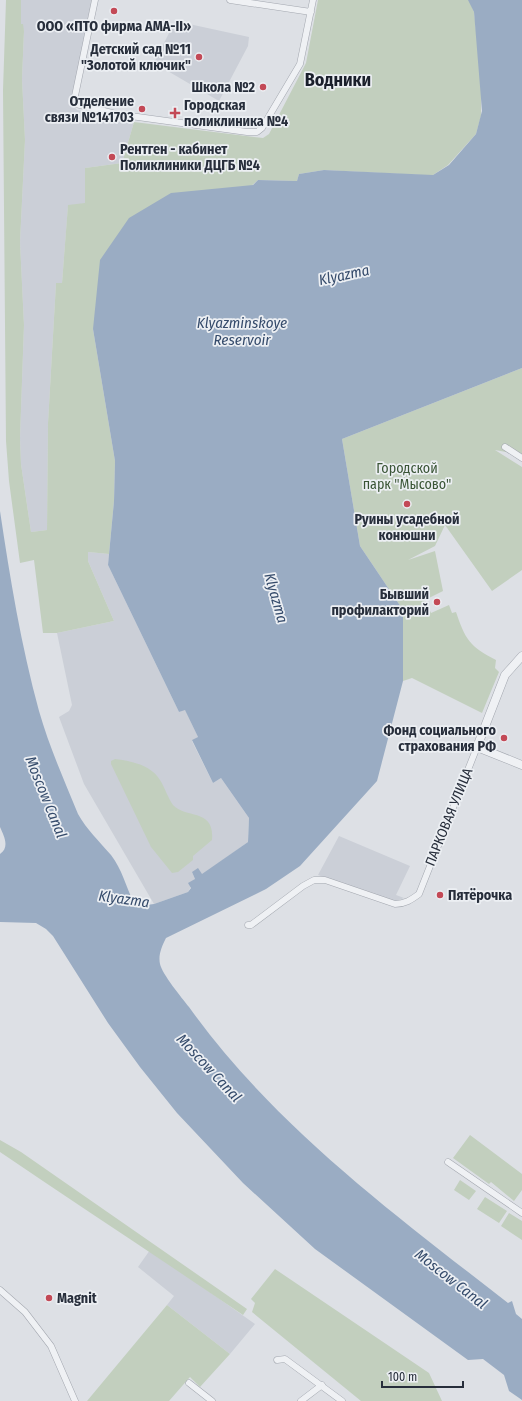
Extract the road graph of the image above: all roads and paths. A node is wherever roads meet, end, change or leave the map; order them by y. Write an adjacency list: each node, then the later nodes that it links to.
1 (95, 0): 4 (street)
2 (230, 0): 4 (street)
3 (313, 0): 4 (street)
4 (311, 12)
5 (505, 447): 6 (street)
6 (522, 458)
7 (522, 656): 8 (street, ПАРКОВАЯ УЛИЦА)
8 (477, 747): 9 (street); 10 (street, ПАРКОВАЯ УЛИЦА)
9 (522, 765)
10 (248, 925)
11 (448, 1162): 12 (street)
12 (522, 1213)
13 (0, 1290): 17 (street)
14 (277, 1360): 16 (street)
15 (189, 1383): 18 (street)
16 (322, 1385): 19 (street); 20 (street)
17 (75, 1401)
18 (212, 1401)
19 (301, 1401)
20 (342, 1401)

